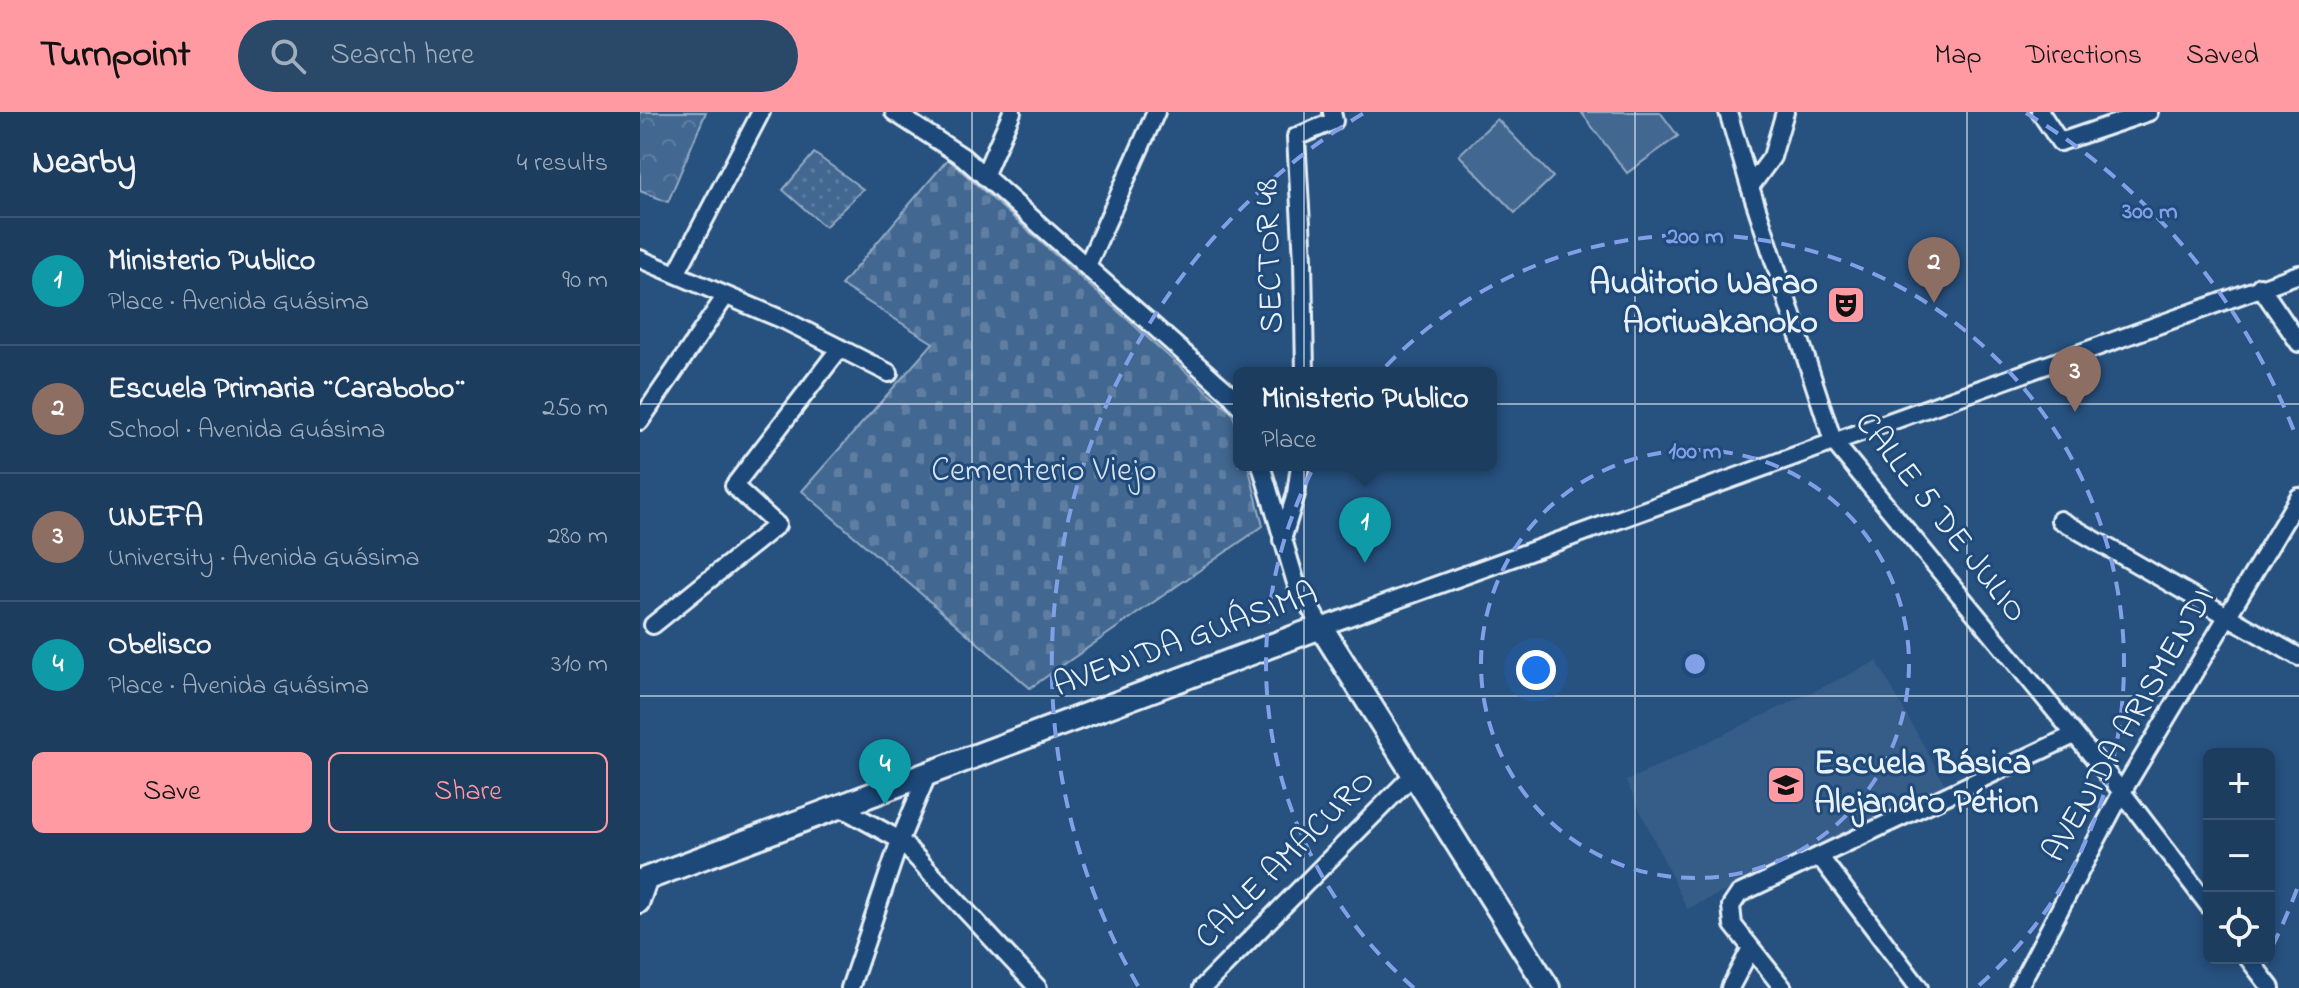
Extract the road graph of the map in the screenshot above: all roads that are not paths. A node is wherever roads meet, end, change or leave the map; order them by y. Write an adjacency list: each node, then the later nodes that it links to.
1 (761, 112): 14 (street)
2 (895, 112): 10 (street)
3 (1012, 112): 10 (street)
4 (1156, 112): 13 (street)
5 (1332, 112): 20 (street, SECTOR 48)
6 (1728, 112): 11 (street, CALLE 5 DE JULIO)
7 (1785, 112): 11 (street)
8 (2040, 112): 9 (street)
9 (2149, 112)
10 (984, 176): 13 (street)
11 (1750, 187): 24 (street, CALLE 5 DE JULIO)
12 (640, 259): 14 (street)
13 (1087, 266): 22 (street)
14 (676, 274): 17 (street)
15 (2299, 274): 16 (street, AVENIDA GUÁSIMA)
16 (2260, 286): 18 (street); 24 (street, AVENIDA GUÁSIMA)
17 (725, 297): 19 (street); 23 (street)
18 (2299, 343)
19 (840, 348): 21 (street); 31 (street)
20 (1305, 367)
21 (889, 373)
22 (1233, 398)
23 (640, 421)
24 (1833, 441): 32 (street, AVENIDA GUÁSIMA); 34 (street, CALLE 5 DE JULIO)
25 (1263, 471): 29 (street)
26 (1299, 471): 29 (street)
27 (2299, 497): 30 (street, AVENIDA ARISMENDI)
28 (2060, 520): 30 (street)
29 (1282, 540): 32 (street)
30 (2227, 617): 33 (street); 37 (street, AVENIDA ARISMENDI)
31 (653, 625)
32 (1321, 627): 35 (main road, AVENIDA GUÁSIMA); 36 (main road)
33 (2299, 657)
34 (2074, 735): 37 (street, CALLE 5 DE JULIO); 40 (street)
35 (928, 773): 38 (main road, AVENIDA GUÁSIMA); 39 (street)
36 (1413, 775): 46 (main road); 49 (street, CALLE AMACURO)
37 (2122, 792): 42 (street, CALLE 5 DE JULIO); 53 (street, AVENIDA ARISMENDI)
38 (838, 806): 39 (street); 41 (main road, AVENIDA GUÁSIMA)
39 (900, 840): 47 (street); 48 (street)
40 (1820, 857): 44 (street); 52 (street)
41 (644, 880): 43 (street)
42 (2203, 898)
43 (640, 904)
44 (1751, 948): 50 (street); 51 (street)
45 (2253, 964): 54 (street)
46 (1545, 986)
47 (850, 988)
48 (1038, 988)
49 (1202, 988)
50 (1730, 988)
51 (1783, 988)
52 (1919, 988)
53 (2018, 988)
54 (2271, 988)

